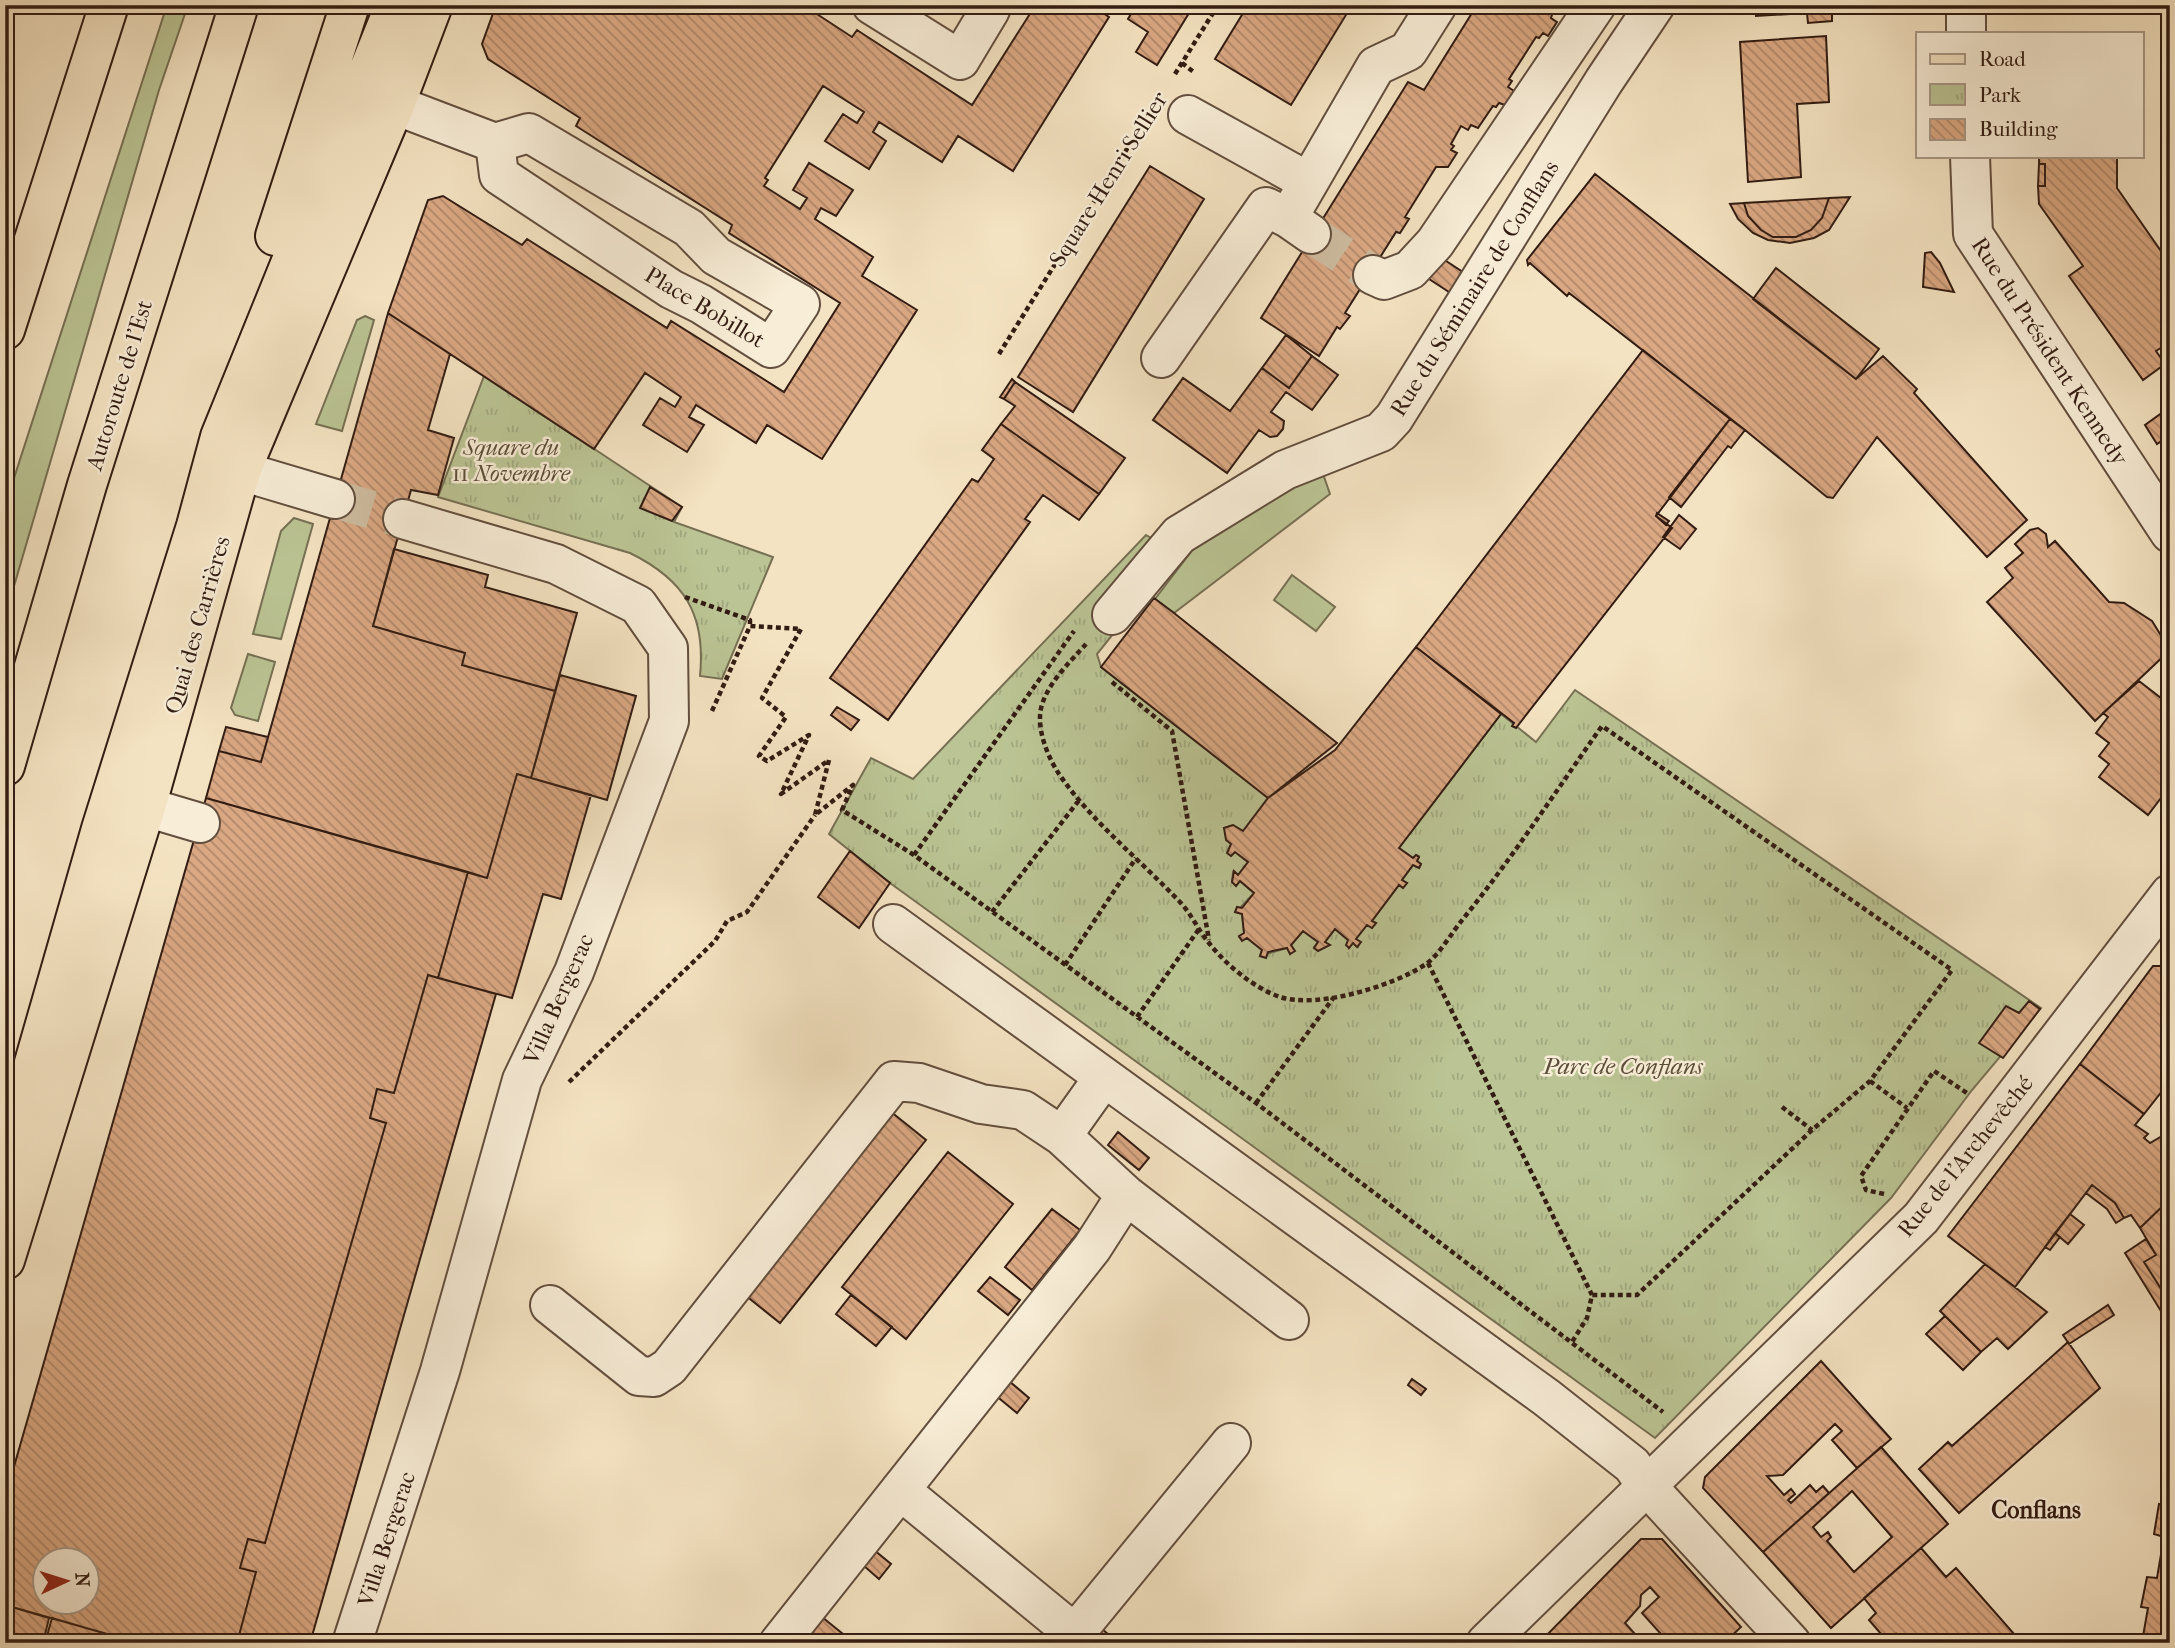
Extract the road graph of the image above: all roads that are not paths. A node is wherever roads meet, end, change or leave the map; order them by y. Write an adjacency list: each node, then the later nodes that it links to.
1 (109, 5): 19 (main road)
2 (239, 5): 27 (main road, Autoroute de l’Est)
3 (350, 5): 24 (main road)
4 (395, 5): 24 (main road, Quai des Carrières)
5 (433, 5): 14 (main road, Quai des Carrières)
6 (872, 5): 7 (street)
7 (984, 5)
8 (1437, 5): 17 (street)
9 (1596, 5): 18 (street)
10 (1655, 5): 26 (street, Rue du Séminaire de Conflans)
11 (1966, 5): 12 (street)
12 (1966, 32)
13 (1178, 100): 17 (street, Square Henri Sellier)
14 (395, 105): 15 (street); 21 (main road, Quai des Carrières)
15 (495, 143): 15 (street, Place Bobillot)
16 (1970, 158): 25 (street, Rue du Président Kennedy)
17 (1307, 181): 20 (street)
18 (1373, 275)
19 (5, 330)
20 (1161, 358)
21 (241, 471): 22 (street); 28 (main road, Quai des Carrières)
22 (335, 499)
23 (403, 519): 43 (street, Villa Bergerac)
24 (196, 526): 34 (main road, Quai des Carrières)
25 (2170, 533)
26 (1112, 615)
27 (5, 766)
28 (146, 807): 29 (street); 36 (main road, Quai des Carrières)
29 (200, 823)
30 (2165, 911): 40 (street, Rue de l'Archevêché)
31 (893, 924): 32 (street)
32 (1104, 1077): 33 (street); 40 (street)
33 (1062, 1136): 35 (street); 37 (street)
34 (5, 1164)
35 (1126, 1195): 38 (street); 41 (street)
36 (5, 1260)
37 (550, 1305)
38 (1289, 1320)
39 (1231, 1443): 42 (street)
40 (1639, 1475): 45 (street, Rue de l'Archevêché); 46 (street)
41 (900, 1490): 42 (street); 44 (street)
42 (1071, 1638)
43 (352, 1643)
44 (779, 1643)
45 (1486, 1643)
46 (1791, 1643)

